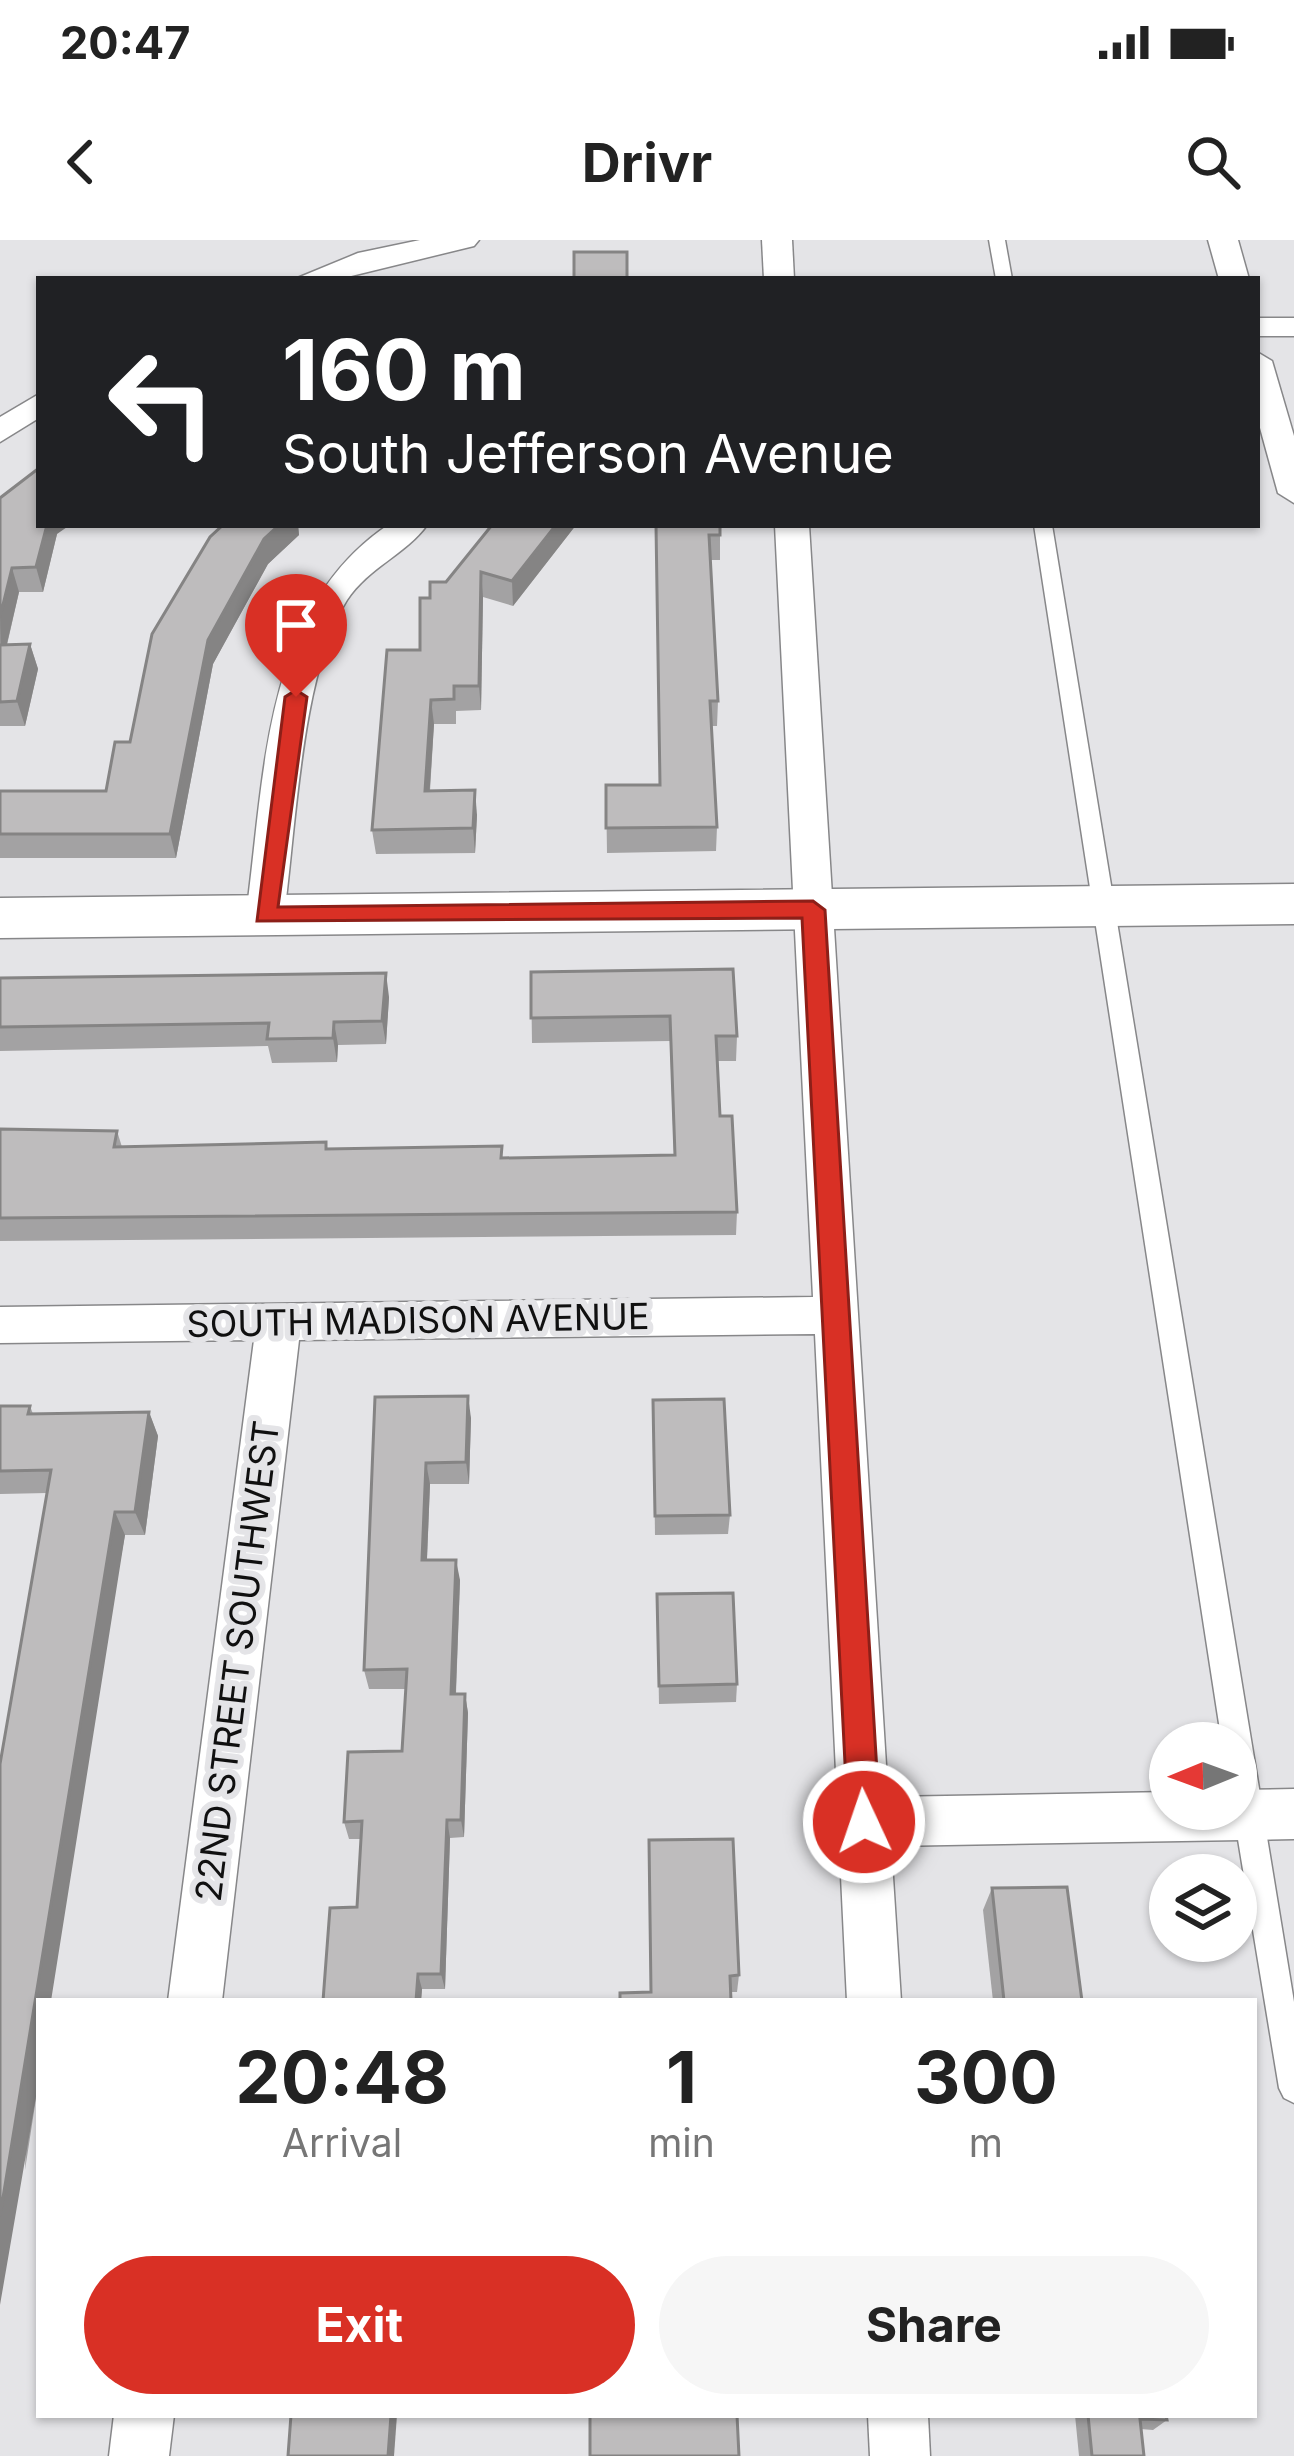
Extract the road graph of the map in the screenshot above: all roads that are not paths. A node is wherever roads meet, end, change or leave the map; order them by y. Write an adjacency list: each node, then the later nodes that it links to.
1 (464, 240): 5 (street)
2 (777, 240): 6 (street)
3 (997, 240): 7 (lane)
4 (1223, 240): 8 (street)
5 (319, 276)
6 (779, 276)
7 (1003, 276)
8 (1233, 276)
9 (1260, 327): 10 (street)
10 (1294, 327)
11 (1260, 372): 14 (street)
12 (36, 405): 13 (street)
13 (0, 433)
14 (1294, 494)
15 (406, 528): 21 (street)
16 (792, 528): 20 (street)
17 (1042, 528): 19 (lane)
18 (1294, 904): 19 (street)
19 (1103, 906): 20 (street); 26 (lane)
20 (813, 910): 21 (street); 23 (street)
21 (265, 915): 22 (street)
22 (0, 918)
23 (836, 1315): 24 (street, SOUTH MADISON AVENUE); 29 (street)
24 (279, 1322): 25 (street, SOUTH MADISON AVENUE); 30 (street, 22ND STREET SOUTHWEST)
25 (0, 1325)
26 (1233, 1722)
27 (1257, 1787): 28 (lane)
28 (1271, 1815): 29 (street); 32 (lane)
29 (864, 1822): 31 (street)
30 (195, 1998)
31 (874, 1998)
32 (1294, 2089)
33 (144, 2418): 35 (street)
34 (898, 2418): 36 (street)
35 (139, 2456)
36 (900, 2456)

